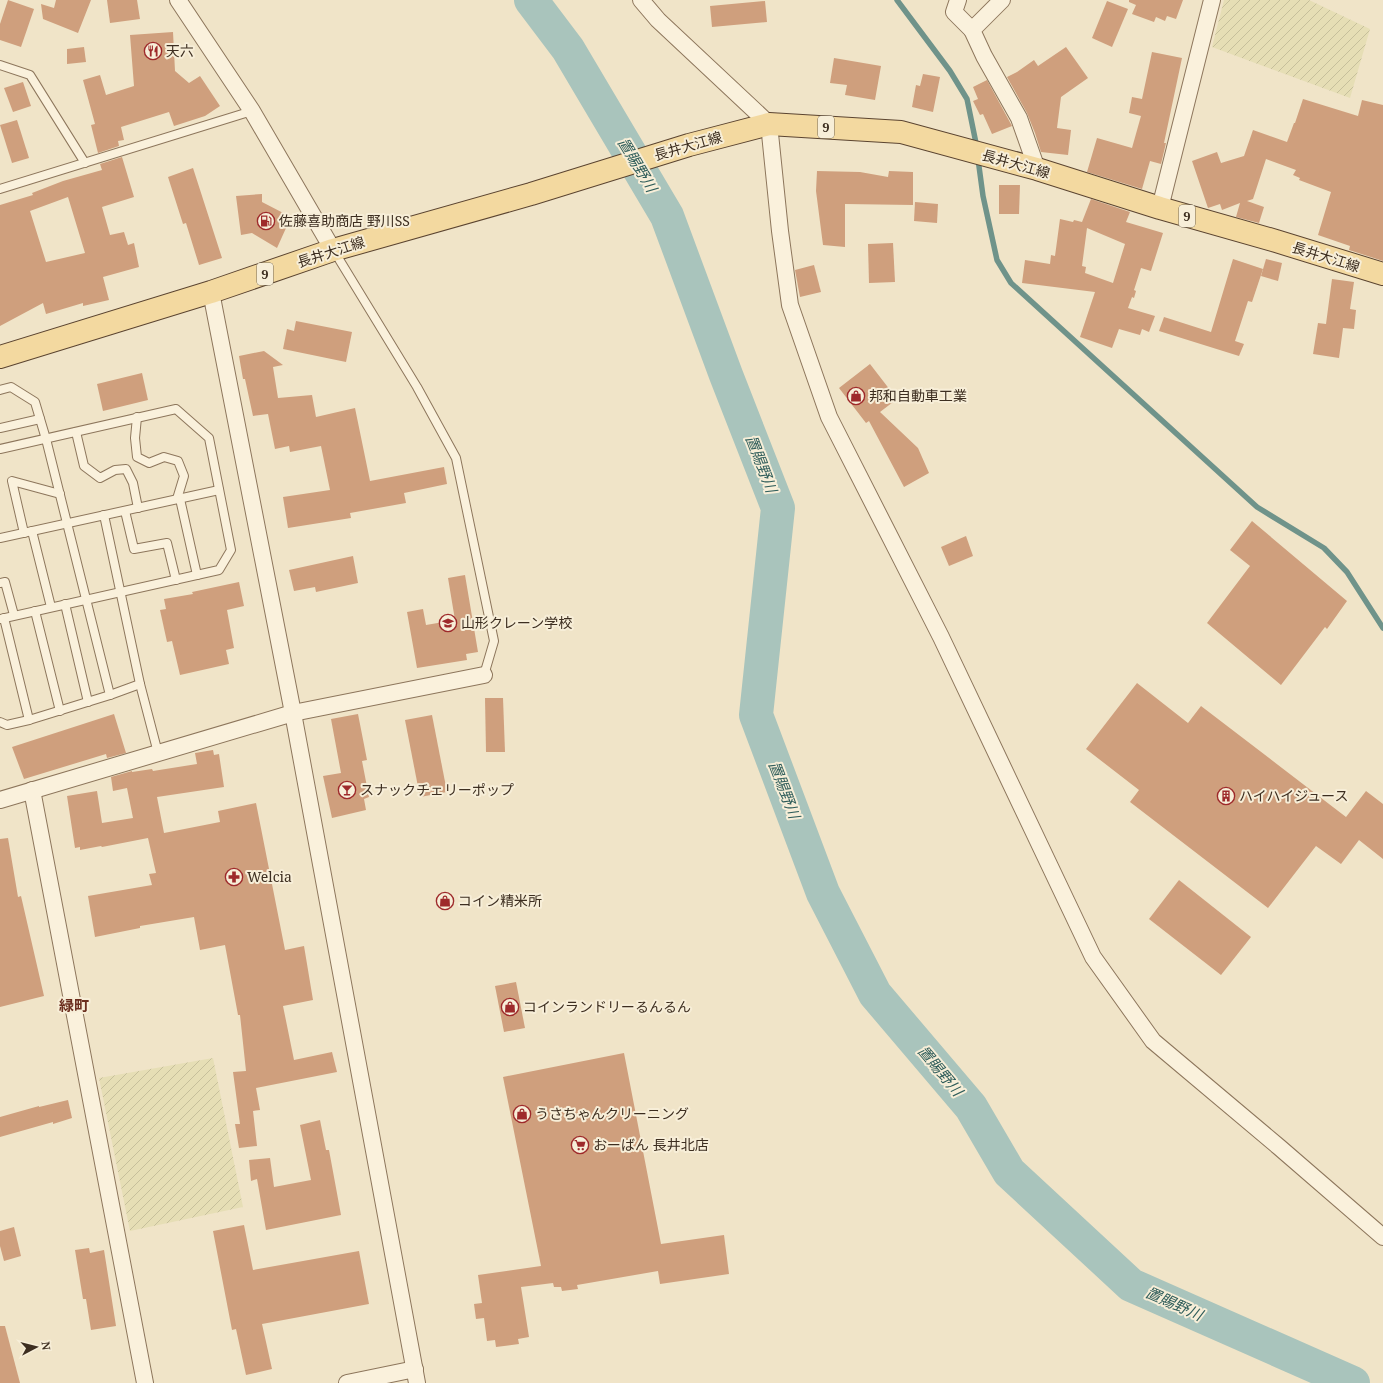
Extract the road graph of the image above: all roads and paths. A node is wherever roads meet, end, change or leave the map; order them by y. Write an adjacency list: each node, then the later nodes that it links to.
1 (178, 0): 8 (street)
2 (641, 0): 9 (street)
3 (958, 0): 6 (street)
4 (1002, 0): 6 (street)
5 (1212, 0): 13 (street)
6 (972, 30): 11 (street)
7 (0, 65): 10 (lane)
8 (252, 112): 10 (lane); 14 (street)
9 (769, 124): 11 (main road, 長井大江線 / 9); 14 (main road, 長井大江線 / 9); 55 (street)
10 (85, 163): 12 (lane)
11 (1037, 169): 13 (main road, 長井大江線 / 9)
12 (0, 189)
13 (1160, 208): 15 (main road, 長井大江線 / 9)
14 (333, 250): 16 (main road, 長井大江線 / 9); 44 (lane)
15 (1383, 274)
16 (211, 292): 17 (main road, 長井大江線 / 9); 49 (street)
17 (0, 357)
18 (0, 390): 20 (lane)
19 (137, 417): 22 (lane); 25 (lane); 27 (lane)
20 (40, 419): 21 (lane); 23 (lane)
21 (0, 428)
22 (76, 432): 23 (lane); 28 (lane)
23 (46, 439): 24 (lane); 26 (lane)
24 (0, 449)
25 (219, 490): 27 (lane); 34 (lane)
26 (60, 494): 31 (lane); 32 (lane)
27 (178, 499): 28 (lane); 34 (lane)
28 (138, 508): 29 (lane)
29 (125, 510): 30 (lane); 35 (lane)
30 (104, 515): 31 (lane); 37 (lane)
31 (68, 523): 32 (lane); 38 (lane)
32 (28, 532): 33 (lane); 40 (lane)
33 (0, 538)
34 (197, 575): 35 (lane)
35 (176, 580): 37 (lane)
36 (0, 583): 42 (lane)
37 (121, 592): 38 (lane); 45 (lane)
38 (87, 599): 39 (lane); 46 (lane)
39 (65, 604): 40 (lane); 47 (lane)
40 (51, 607): 41 (lane)
41 (35, 611): 42 (lane); 48 (lane)
42 (14, 616): 43 (lane)
43 (2, 618): 50 (lane)
44 (484, 675): 49 (street)
45 (140, 684): 46 (lane); 52 (lane)
46 (110, 695): 47 (lane)
47 (88, 702): 48 (lane)
48 (60, 711): 50 (lane)
49 (293, 713): 52 (street); 56 (street)
50 (29, 720): 51 (lane)
51 (0, 722)
52 (158, 753): 53 (street)
53 (32, 790): 54 (street); 57 (street)
54 (0, 800)
55 (1383, 1237)
56 (416, 1376): 58 (street)
57 (145, 1383)
58 (347, 1383)

